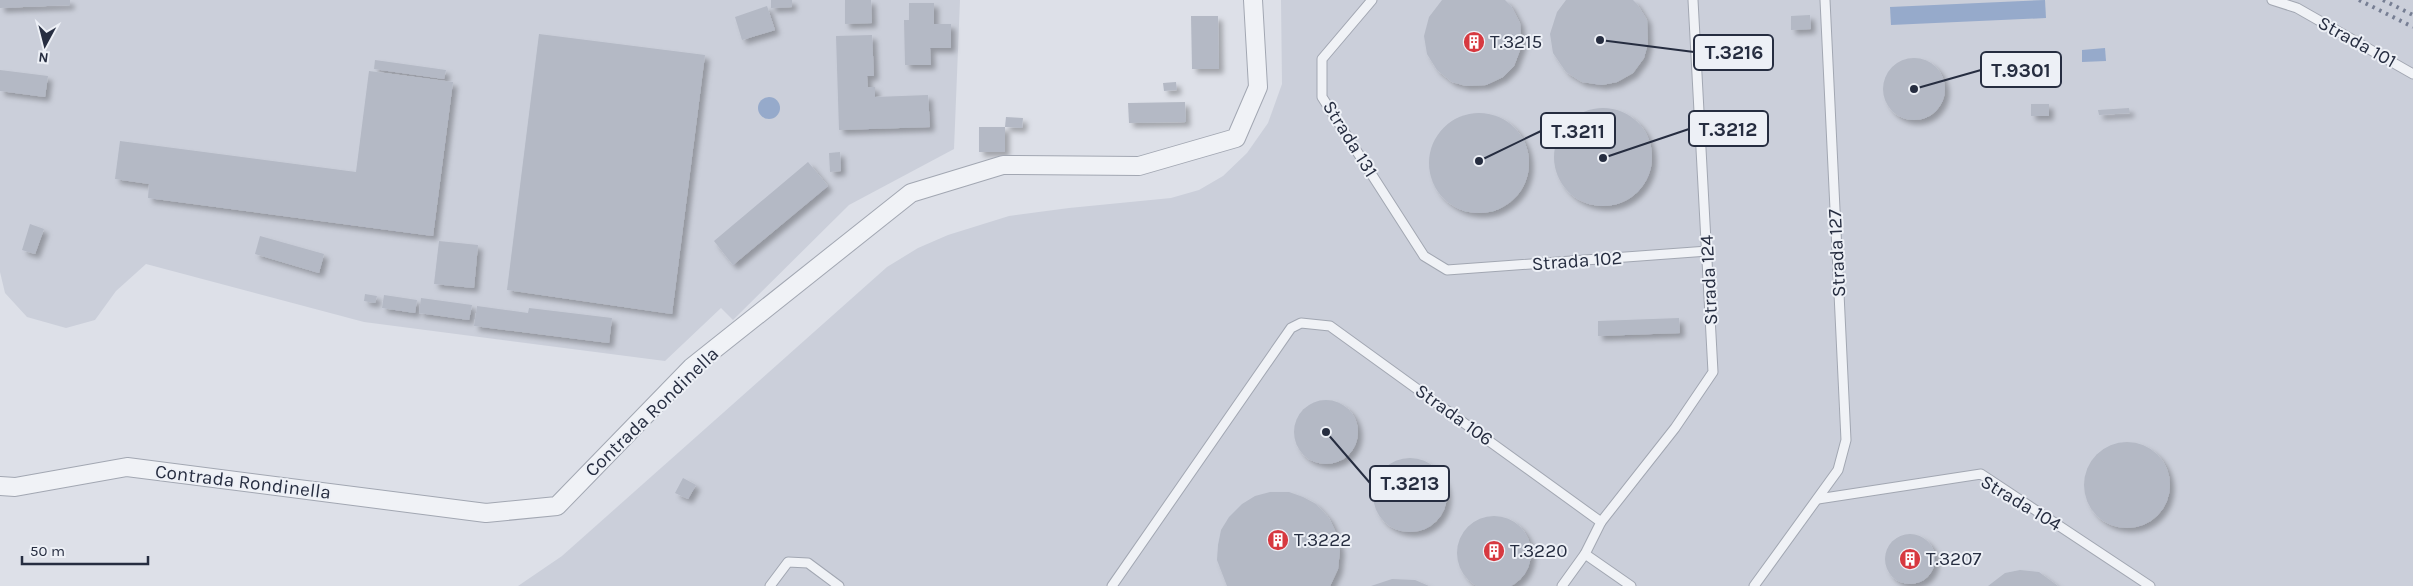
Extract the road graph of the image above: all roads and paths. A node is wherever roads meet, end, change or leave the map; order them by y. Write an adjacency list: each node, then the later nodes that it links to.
1 (1253, 0): 9 (street, Contrada Rondinella)
2 (1372, 0): 8 (lane, Strada 131)
3 (1693, 0): 7 (lane, Strada 124)
4 (1825, 0): 10 (lane, Strada 127)
5 (2272, 0): 6 (lane, Strada 101)
6 (2413, 74)
7 (1708, 251): 8 (lane, Strada 102); 11 (lane, Strada 124)
8 (1447, 270)
9 (0, 486)
10 (1818, 499): 18 (lane, Strada 127); 19 (lane, Strada 104)
11 (1601, 522): 12 (lane, Strada 124); 13 (lane, Strada 106)
12 (1585, 554): 16 (lane, Strada 124); 17 (lane)
13 (1114, 585)
14 (770, 586): 15 (lane)
15 (840, 586)
16 (1562, 586)
17 (1630, 586)
18 (1754, 586)
19 (2150, 586)

